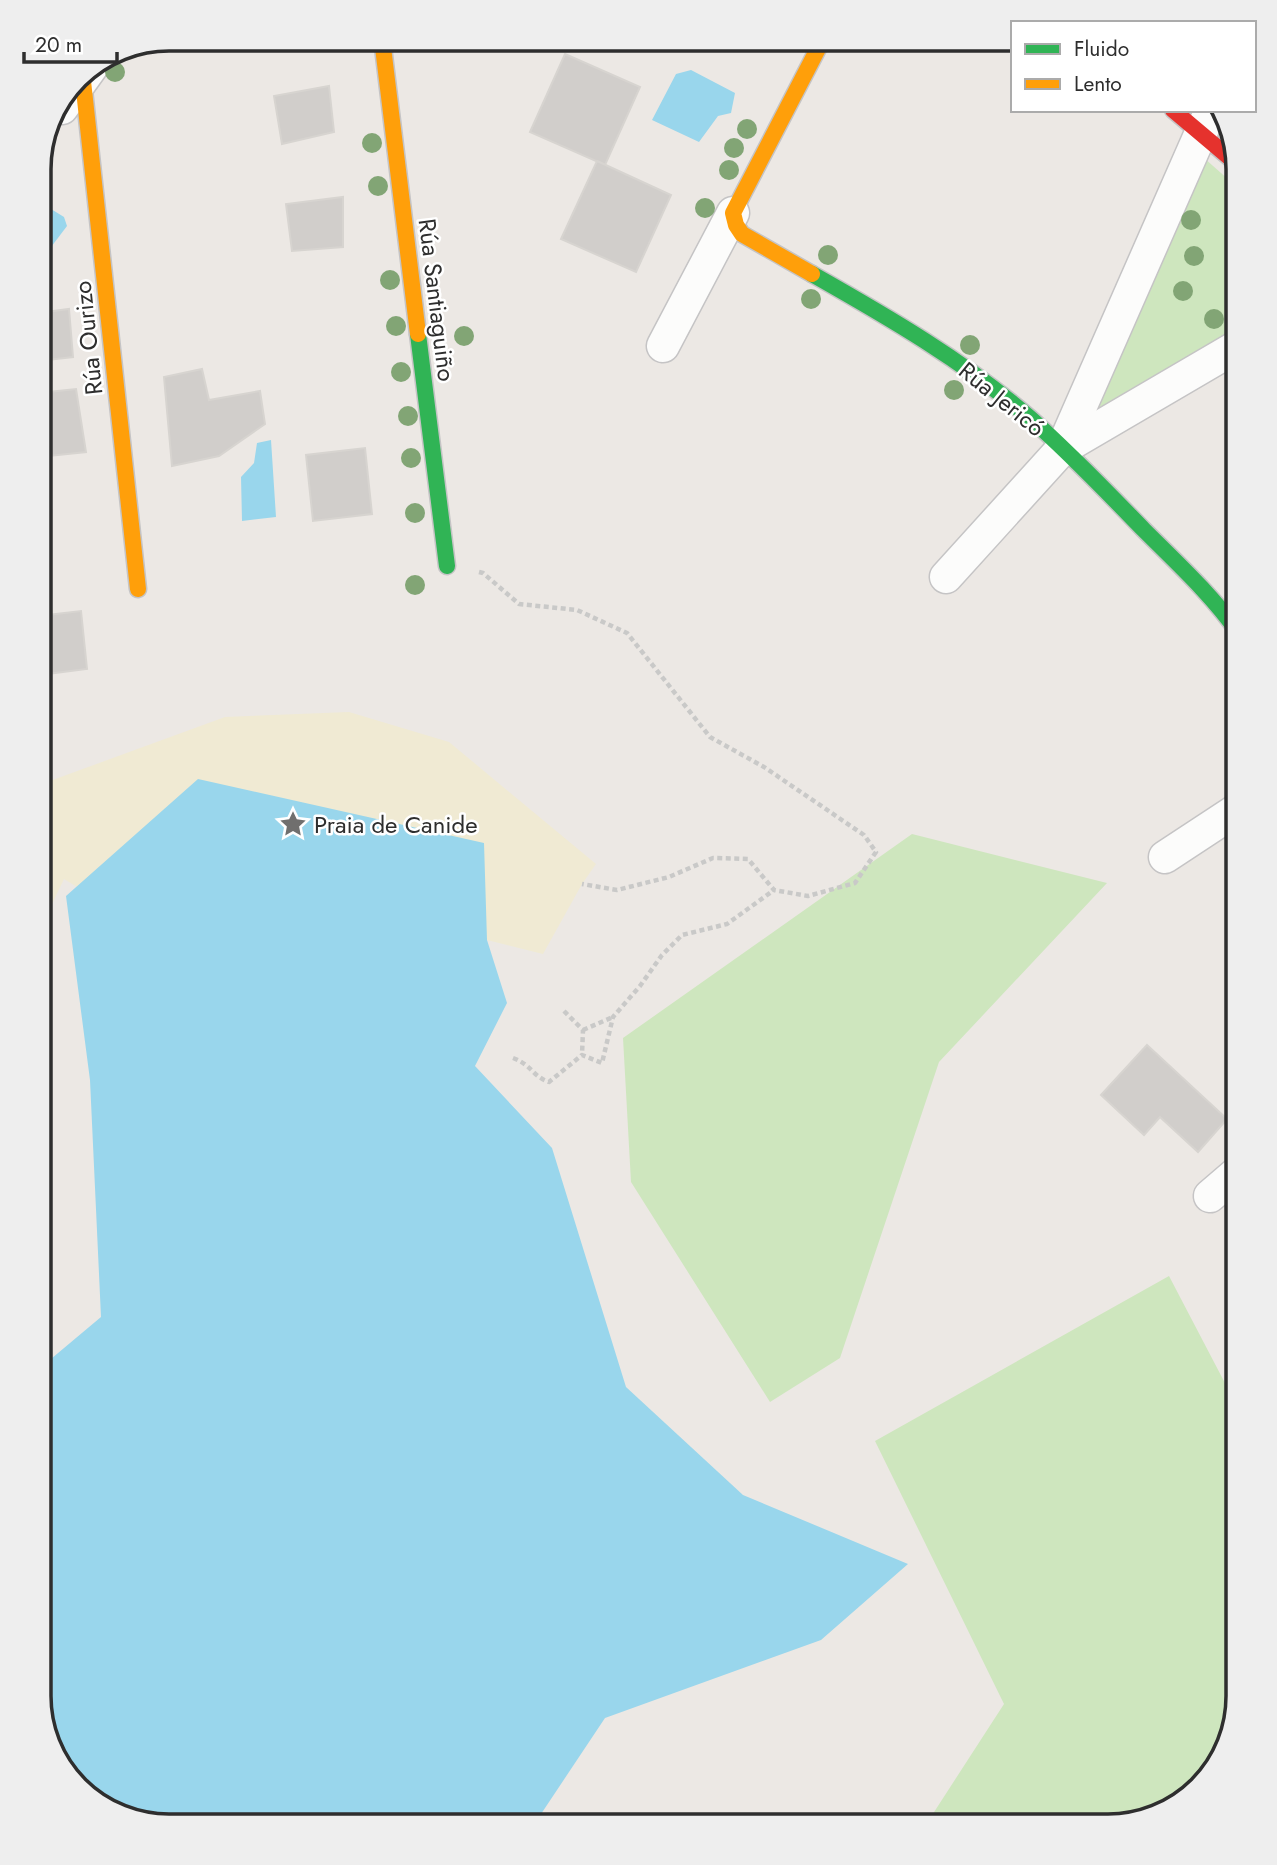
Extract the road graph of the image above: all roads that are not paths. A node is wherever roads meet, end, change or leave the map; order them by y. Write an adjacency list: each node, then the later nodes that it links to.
1 (384, 51): 11 (street, Rúa Santiaguiño)
2 (817, 51): 7 (street)
3 (89, 82): 13 (street, Rúa Ourizo)
4 (1178, 112): 5 (street)
5 (1206, 122): 6 (street); 10 (street)
6 (1224, 146)
7 (733, 213): 8 (street); 10 (street, Rúa Jericó)
8 (663, 346)
9 (1226, 353): 10 (street)
10 (1062, 449): 12 (street); 14 (street, Rúa Jericó)
11 (447, 566)
12 (946, 577)
13 (138, 589)
14 (1226, 615)
15 (1226, 817): 16 (street)
16 (1165, 858)
17 (1226, 1182): 18 (street)
18 (1210, 1196)

